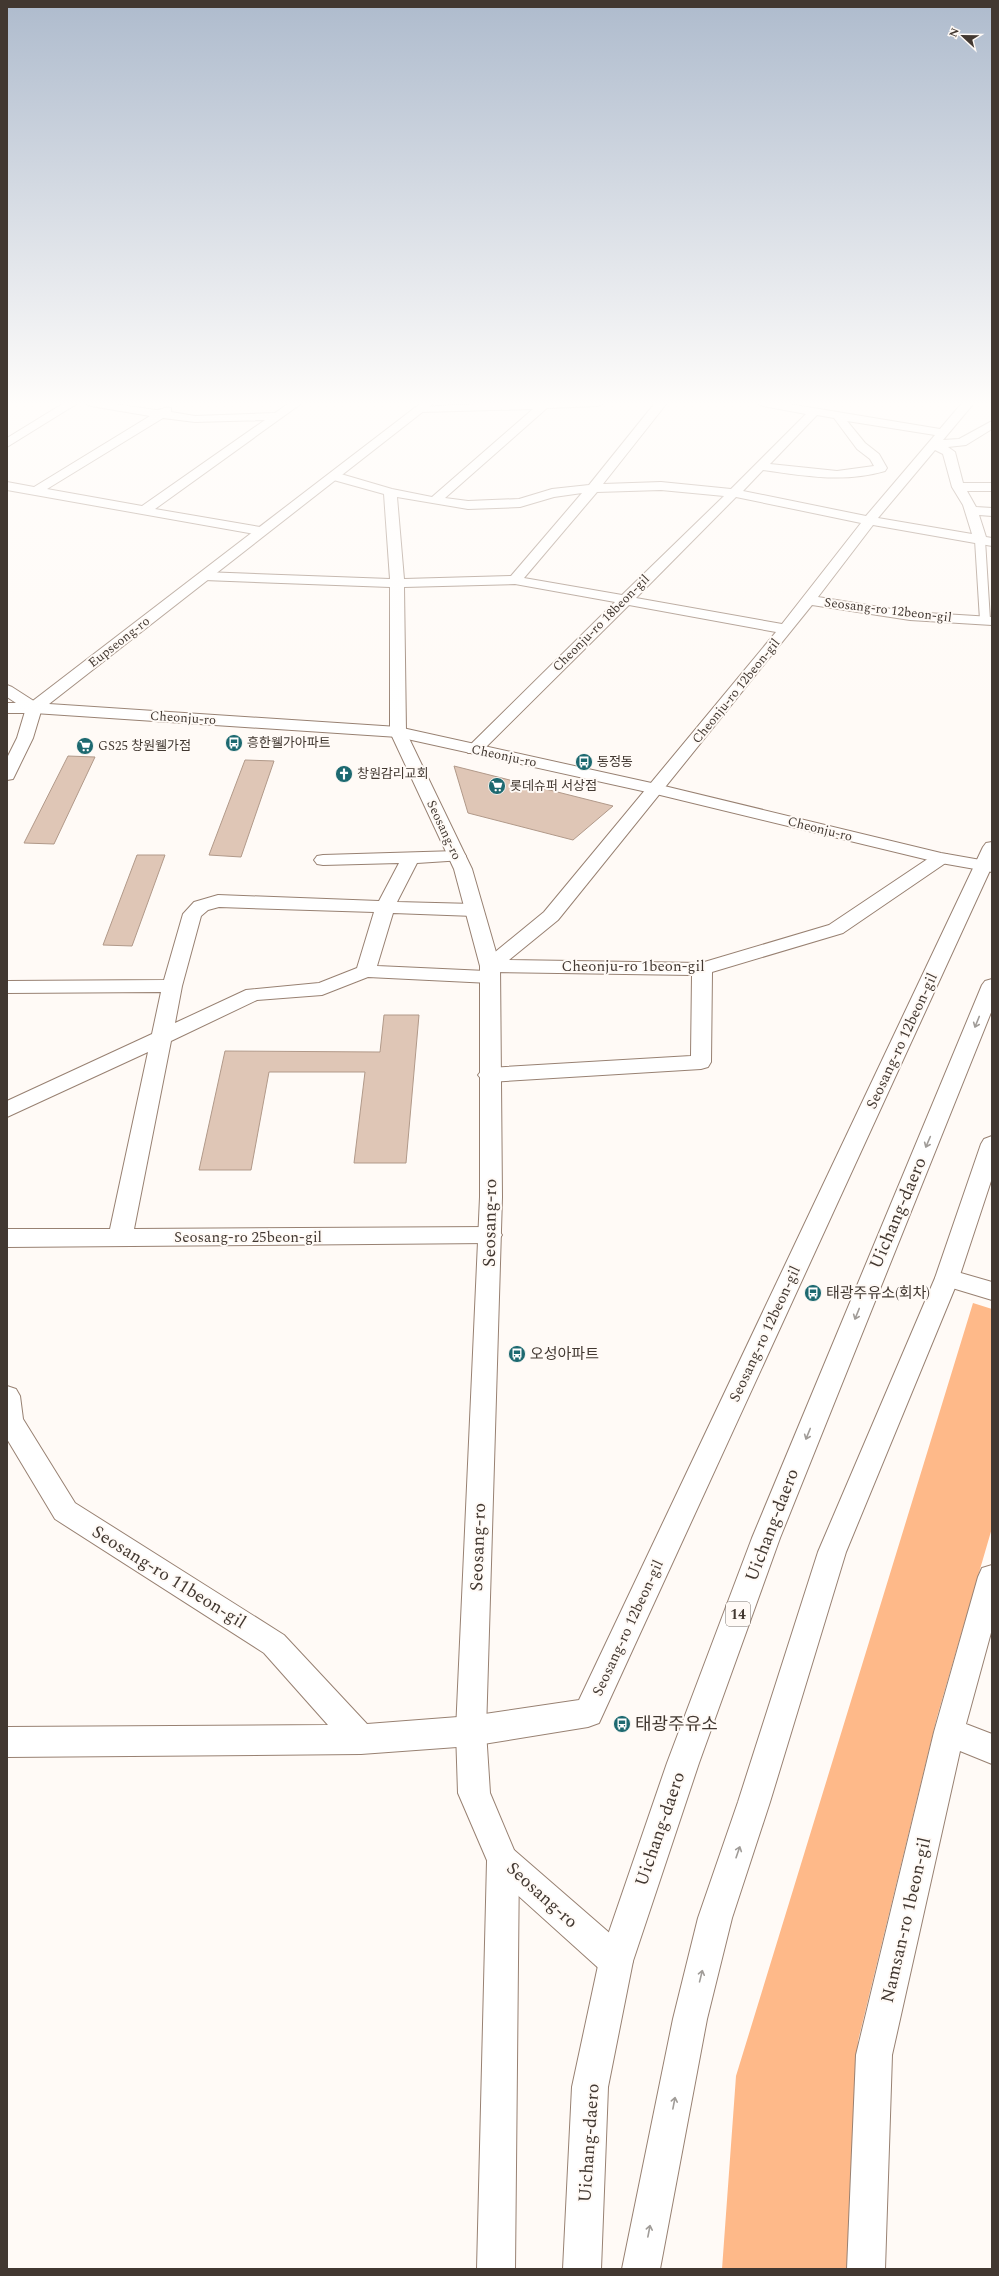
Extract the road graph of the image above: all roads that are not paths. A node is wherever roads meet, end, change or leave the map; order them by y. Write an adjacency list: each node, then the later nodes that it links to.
1 (140, 509): 8 (street)
2 (289, 509): 12 (street, Eupseong-ro)
3 (391, 509): 16 (street, Seosang-ro)
4 (575, 509): 15 (street)
5 (717, 509): 17 (street, Cheonju-ro 18beon-gil)
6 (812, 509): 11 (street)
7 (879, 509): 11 (street, Cheonju-ro 12beon-gil)
8 (145, 510): 12 (street)
9 (971, 511): 10 (street); 13 (street)
10 (992, 512)
11 (869, 521): 13 (street); 18 (street, Cheonju-ro 12beon-gil)
12 (260, 531): 14 (street, Eupseong-ro)
13 (986, 541): 19 (lane)
14 (204, 576): 16 (street); 23 (street, Eupseong-ro)
15 (515, 580): 16 (street); 17 (street)
16 (397, 583): 24 (street, Seosang-ro)
17 (623, 600): 20 (street); 25 (street, Cheonju-ro 18beon-gil)
18 (808, 600): 19 (street, Seosang-ro 12beon-gil); 20 (street, Cheonju-ro 12beon-gil)
19 (989, 621)
20 (786, 629): 27 (street, Cheonju-ro 12beon-gil)
21 (7, 690): 23 (street)
22 (7, 708): 23 (street, Cheonju-ro)
23 (34, 708): 24 (street, Cheonju-ro); 26 (street)
24 (398, 732): 25 (street, Cheonju-ro); 28 (street, Seosang-ro)
25 (474, 750): 27 (street, Cheonju-ro)
26 (7, 775)
27 (656, 789): 30 (street, Cheonju-ro); 37 (street, Cheonju-ro 12beon-gil)
28 (457, 856): 29 (street); 34 (street, Seosang-ro)
29 (411, 857): 31 (street); 33 (street)
30 (941, 858): 32 (street, Cheonju-ro); 35 (street, Cheonju-ro 1beon-gil)
31 (323, 860)
32 (989, 860): 52 (street, Seosang-ro 12beon-gil)
33 (385, 907): 34 (street); 36 (street); 39 (street)
34 (474, 910): 37 (street, Seosang-ro)
35 (702, 969): 37 (street, Cheonju-ro 1beon-gil); 42 (street)
36 (366, 971): 37 (street, Cheonju-ro 1beon-gil); 41 (street)
37 (490, 971): 42 (street, Seosang-ro)
38 (992, 985): 58 (street, Uichang-daero / 14, one-way to 58)
39 (172, 986): 40 (street); 41 (street)
40 (7, 987)
41 (162, 1036): 43 (street); 47 (street)
42 (489, 1075): 45 (street, Seosang-ro)
43 (7, 1110)
44 (992, 1144): 48 (street)
45 (490, 1235): 47 (street, Seosang-ro 25beon-gil); 52 (street, Seosang-ro)
46 (7, 1238): 47 (street, Seosang-ro 25beon-gil)
47 (120, 1238)
48 (947, 1278): 49 (street); 61 (street, one-way to 48)
49 (992, 1291)
50 (8, 1413): 54 (street, Seosang-ro 11beon-gil)
51 (992, 1578): 53 (street, Namsan-ro 1beon-gil)
52 (471, 1731): 54 (street); 57 (street, Seosang-ro)
53 (949, 1732): 56 (street); 62 (street, Namsan-ro 1beon-gil)
54 (361, 1739): 55 (street)
55 (7, 1742)
56 (992, 1749)
57 (503, 1861): 58 (street, Seosang-ro); 59 (street)
58 (616, 1961): 60 (street, Uichang-daero / 14)
59 (496, 2269)
60 (582, 2269)
61 (641, 2269)
62 (866, 2269)

